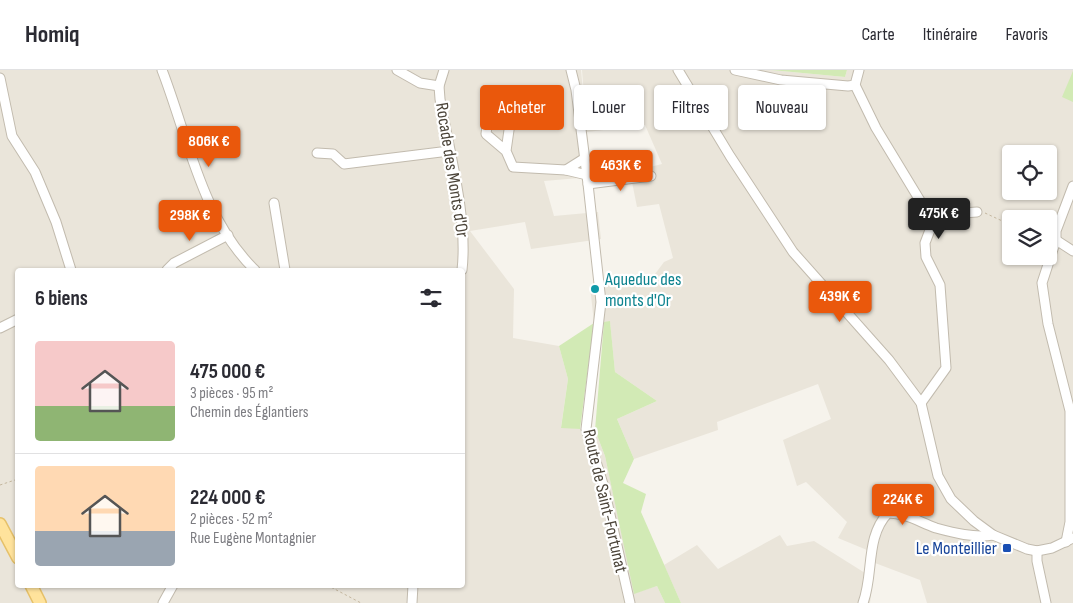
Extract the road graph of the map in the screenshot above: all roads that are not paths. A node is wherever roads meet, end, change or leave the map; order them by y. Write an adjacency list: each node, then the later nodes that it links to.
1 (162, 70): 23 (street)
2 (397, 70): 10 (street)
3 (444, 70): 10 (street, Rocade des Monts d'Or)
4 (572, 70): 14 (street, Route de Saint-Fortunat)
5 (678, 70): 34 (street)
6 (735, 70): 9 (street)
7 (859, 70): 9 (street)
8 (0, 78): 27 (street)
9 (855, 85): 21 (street)
10 (440, 86): 11 (street, Rocade des Monts d'Or)
11 (449, 151): 13 (street); 31 (street, Rocade des Monts d'Or)
12 (506, 151): 15 (street)
13 (318, 153)
14 (585, 158): 15 (street); 17 (street, Route de Saint-Fortunat)
15 (566, 170): 17 (street)
16 (651, 176): 17 (street)
17 (588, 179): 46 (street, Route de Saint-Fortunat)
18 (1073, 186): 22 (street)
19 (274, 203): 30 (street)
20 (977, 212): 21 (street)
21 (934, 222): 34 (street)
22 (1057, 228)
23 (228, 235): 28 (street); 29 (street)
24 (1057, 241): 25 (street)
25 (1073, 252)
26 (1048, 265): 37 (street)
27 (69, 268)
28 (169, 268)
29 (254, 268)
30 (285, 268)
31 (462, 268)
32 (15, 320): 33 (street)
33 (0, 328)
34 (921, 403): 36 (street)
35 (0, 524): 39 (main road)
36 (993, 535): 38 (street); 47 (street)
37 (1070, 540): 38 (street)
38 (1037, 551): 48 (street)
39 (15, 552)
40 (32, 588): 43 (main road)
41 (171, 588): 44 (street)
42 (413, 588): 45 (street)
43 (40, 603)
44 (163, 603)
45 (412, 603)
46 (630, 603)
47 (863, 603)
48 (1046, 603)

